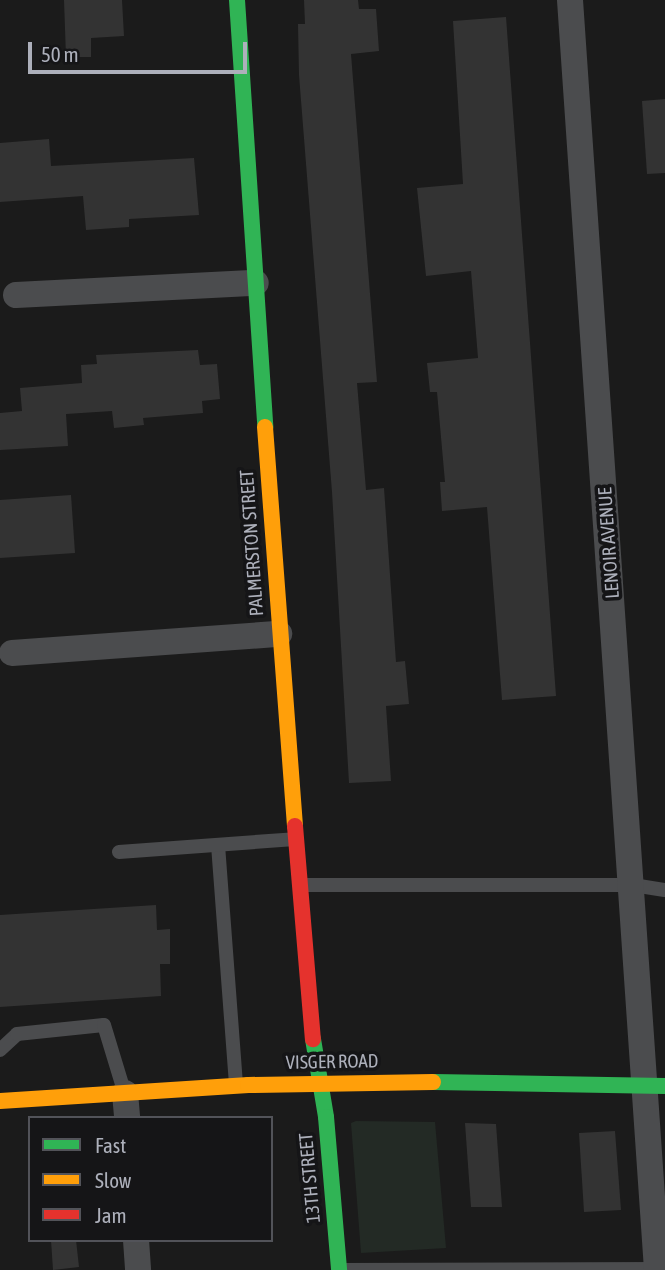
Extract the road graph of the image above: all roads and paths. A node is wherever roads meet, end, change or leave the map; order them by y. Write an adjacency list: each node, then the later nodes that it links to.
1 (237, 0): 3 (street, PALMERSTON STREET)
2 (570, 0): 11 (street, LENOIR AVENUE)
3 (256, 283): 4 (street); 5 (street, PALMERSTON STREET)
4 (16, 295)
5 (279, 634): 6 (street); 7 (street, PALMERSTON STREET)
6 (12, 653)
7 (296, 839): 8 (lane); 10 (street, PALMERSTON STREET)
8 (218, 845): 9 (lane); 16 (lane)
9 (119, 852)
10 (300, 885): 11 (lane); 14 (street, PALMERSTON STREET)
11 (632, 885): 12 (lane); 15 (street, LENOIR AVENUE)
12 (665, 890)
13 (0, 1050): 18 (lane)
14 (317, 1083): 15 (street, VISGER ROAD); 16 (street, VISGER ROAD); 23 (street, 13TH STREET)
15 (655, 1085): 20 (street, LENOIR AVENUE)
16 (236, 1086): 18 (street, VISGER ROAD)
17 (0, 1101): 18 (street, VISGER ROAD)
18 (126, 1105)
19 (136, 1242): 21 (street)
20 (659, 1269): 23 (lane)
21 (138, 1270)
22 (328, 1270): 23 (lane)
23 (339, 1270)

